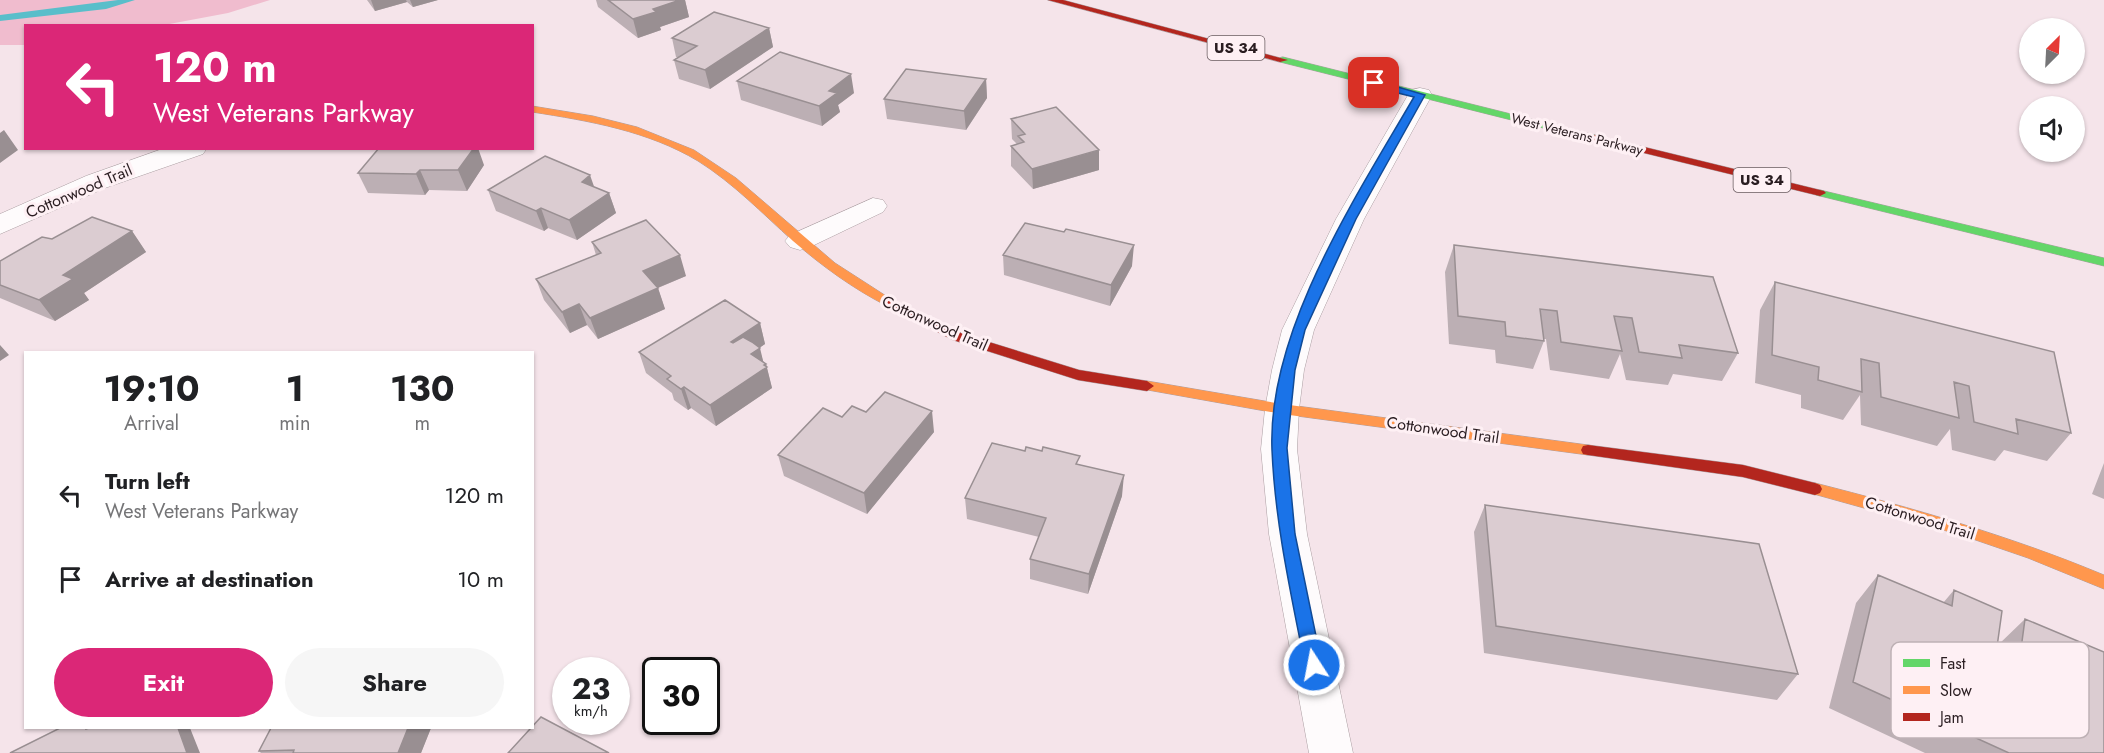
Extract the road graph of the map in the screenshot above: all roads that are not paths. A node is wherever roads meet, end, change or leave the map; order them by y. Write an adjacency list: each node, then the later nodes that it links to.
1 (1052, 0): 2 (street, West Veterans Parkway / US 34)
2 (1420, 95): 8 (street, West Veterans Parkway / US 34); 9 (street)
3 (534, 109): 7 (street, Cottonwood Trail)
4 (188, 150): 6 (street, Cottonwood Trail)
5 (873, 206): 7 (street)
6 (0, 225)
7 (800, 241): 9 (street, Cottonwood Trail)
8 (2104, 262)
9 (1282, 409): 10 (street, Cottonwood Trail); 11 (street)
10 (2104, 582)
11 (1331, 753)

